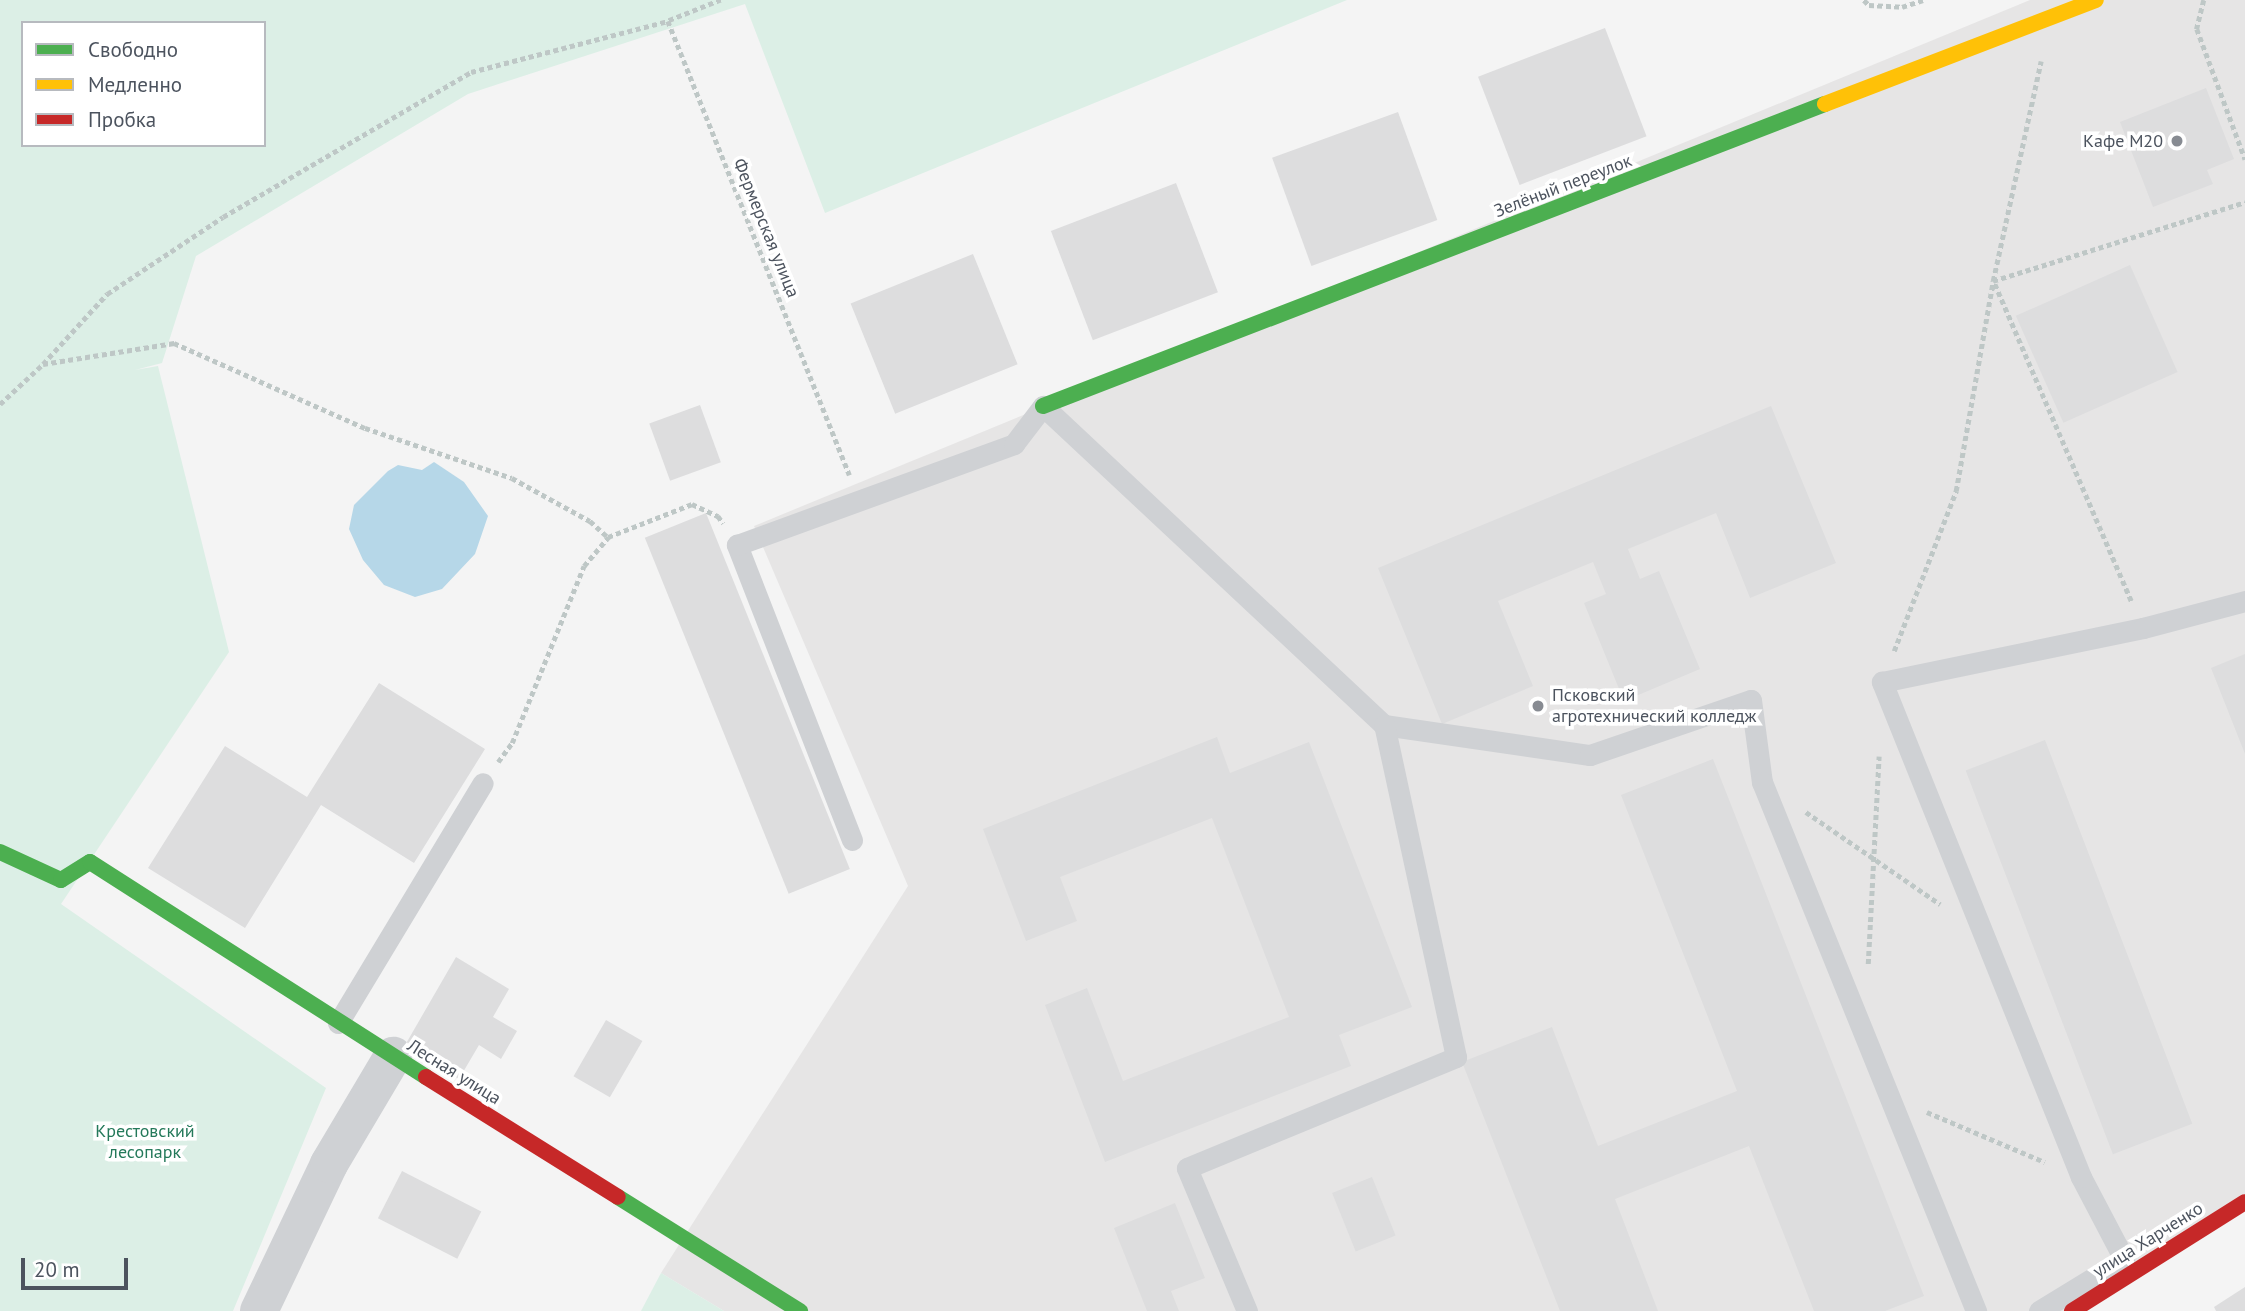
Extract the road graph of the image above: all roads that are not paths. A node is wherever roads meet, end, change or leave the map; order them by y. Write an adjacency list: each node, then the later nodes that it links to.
1 (2096, 0): 2 (street, Зелёный переулок)
2 (1043, 407): 4 (lane); 6 (lane)
3 (2245, 601): 15 (lane)
4 (1384, 725): 13 (lane); 14 (lane)
5 (483, 783): 8 (lane)
6 (852, 840)
7 (0, 852): 8 (street, Лесная улица)
8 (338, 1023): 9 (street, Лесная улица)
9 (393, 1056): 11 (street); 12 (street, Лесная улица)
10 (2245, 1202): 16 (street, улица Харченко)
11 (259, 1311)
12 (800, 1311)
13 (1247, 1311)
14 (1976, 1311)
15 (2039, 1311)
16 (2072, 1311)

